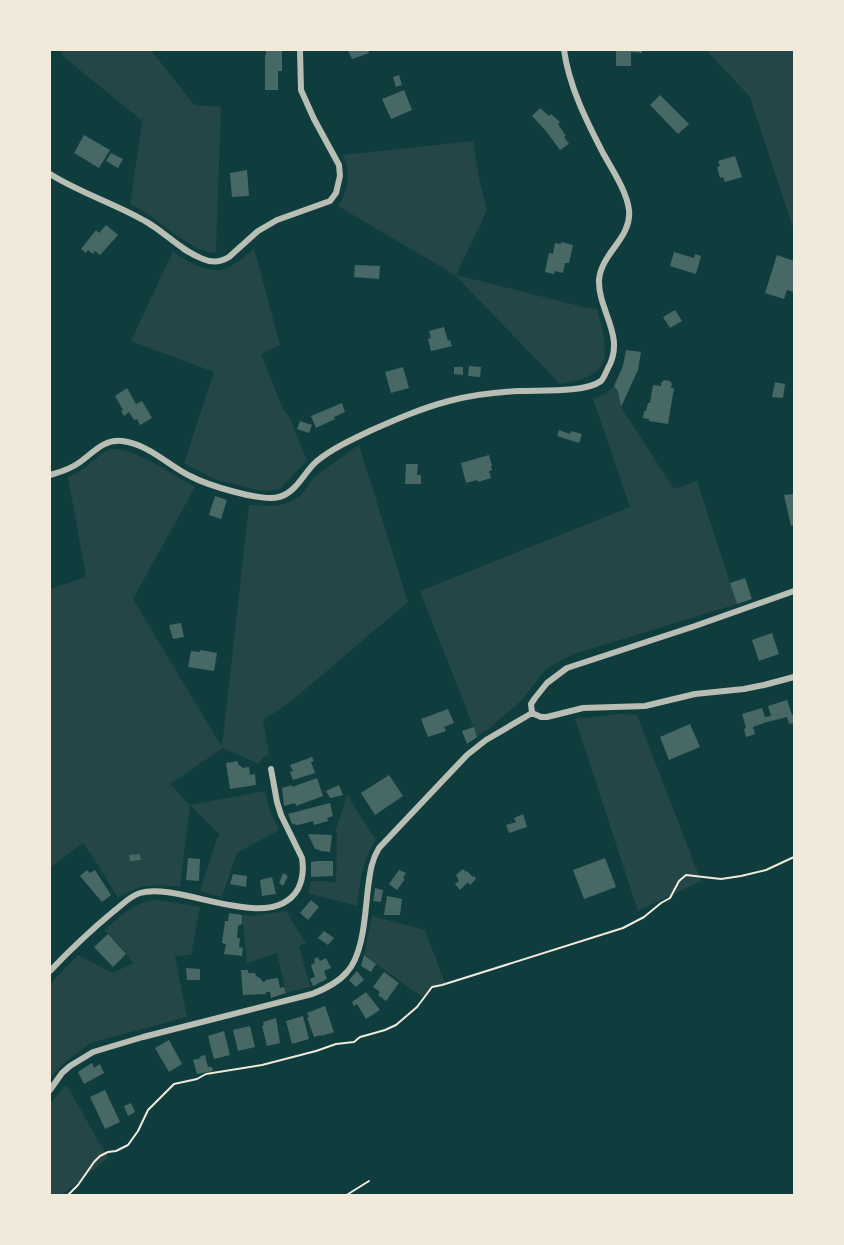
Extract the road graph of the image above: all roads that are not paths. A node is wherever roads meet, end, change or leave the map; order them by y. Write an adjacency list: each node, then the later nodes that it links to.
1 (300, 50): 3 (street)
2 (564, 50): 4 (street)
3 (50, 174)
4 (50, 475)
5 (795, 591): 7 (street)
6 (795, 677): 7 (street)
7 (532, 713): 10 (street)
8 (271, 769): 9 (street)
9 (50, 971)
10 (50, 1090)

